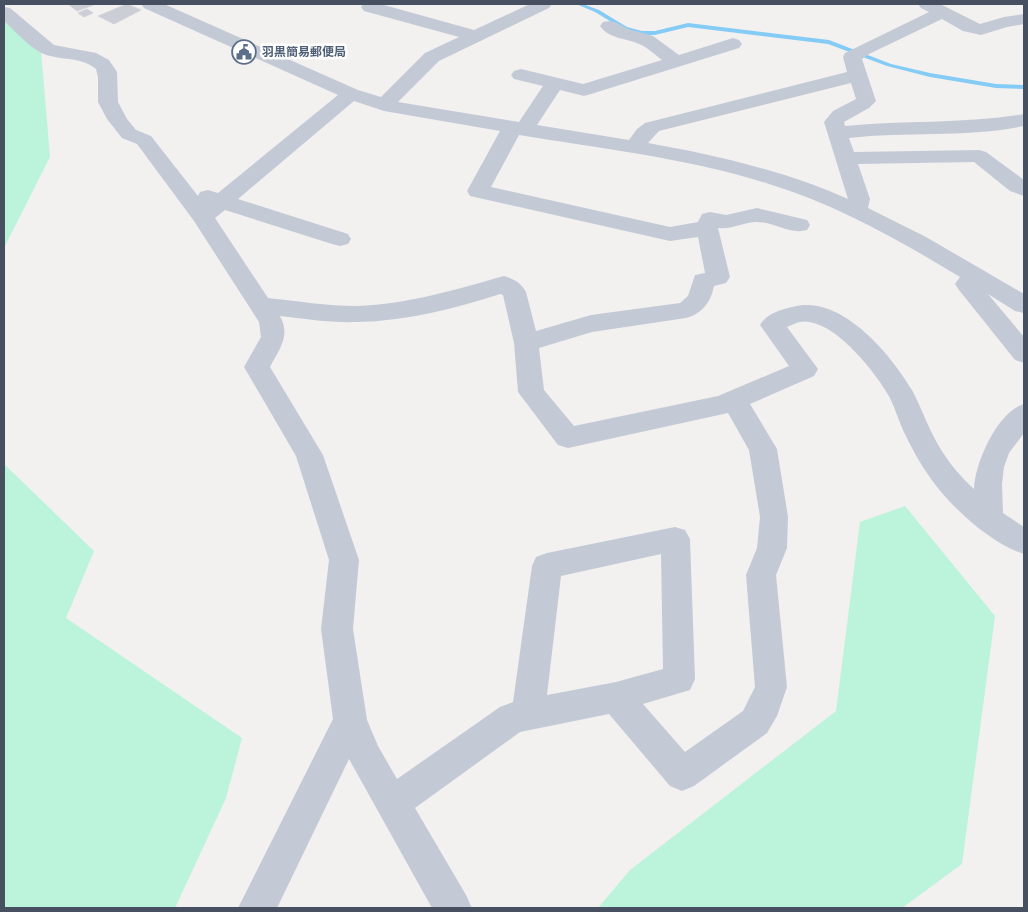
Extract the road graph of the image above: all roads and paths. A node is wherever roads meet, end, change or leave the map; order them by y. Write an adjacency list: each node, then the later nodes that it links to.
1 (376, 4): 8 (street)
2 (543, 4): 8 (street)
3 (161, 5): 14 (street)
4 (934, 8): 6 (street); 10 (street)
5 (4, 12): 22 (street)
6 (1024, 20)
7 (609, 26): 11 (street)
8 (476, 36): 15 (street)
9 (733, 44): 11 (street)
10 (858, 61): 18 (street); 19 (street)
11 (677, 62): 13 (street)
12 (521, 75): 13 (street)
13 (555, 83): 17 (street)
14 (352, 94): 15 (street); 22 (street)
15 (384, 105): 17 (street)
16 (1024, 120): 18 (street)
17 (519, 128): 19 (street); 25 (street)
18 (838, 133): 20 (street)
19 (635, 147): 23 (street)
20 (846, 158): 21 (street); 23 (street)
21 (1024, 189)
22 (212, 209): 26 (street); 29 (street)
23 (857, 210): 27 (street)
24 (799, 225): 25 (street)
25 (707, 228): 30 (street)
26 (340, 239)
27 (974, 274): 28 (street); 31 (street)
28 (1024, 304)
29 (262, 306): 30 (street); 38 (street)
30 (526, 343): 32 (street)
31 (1024, 354)
32 (734, 400): 34 (street); 36 (street)
33 (1024, 414): 34 (street)
34 (989, 518): 35 (street)
35 (1024, 542)
36 (616, 697): 37 (street); 37 (street)
37 (528, 715): 39 (street)
38 (350, 720): 39 (street); 40 (street)
39 (392, 803): 41 (street)
40 (257, 908)
41 (453, 908)

